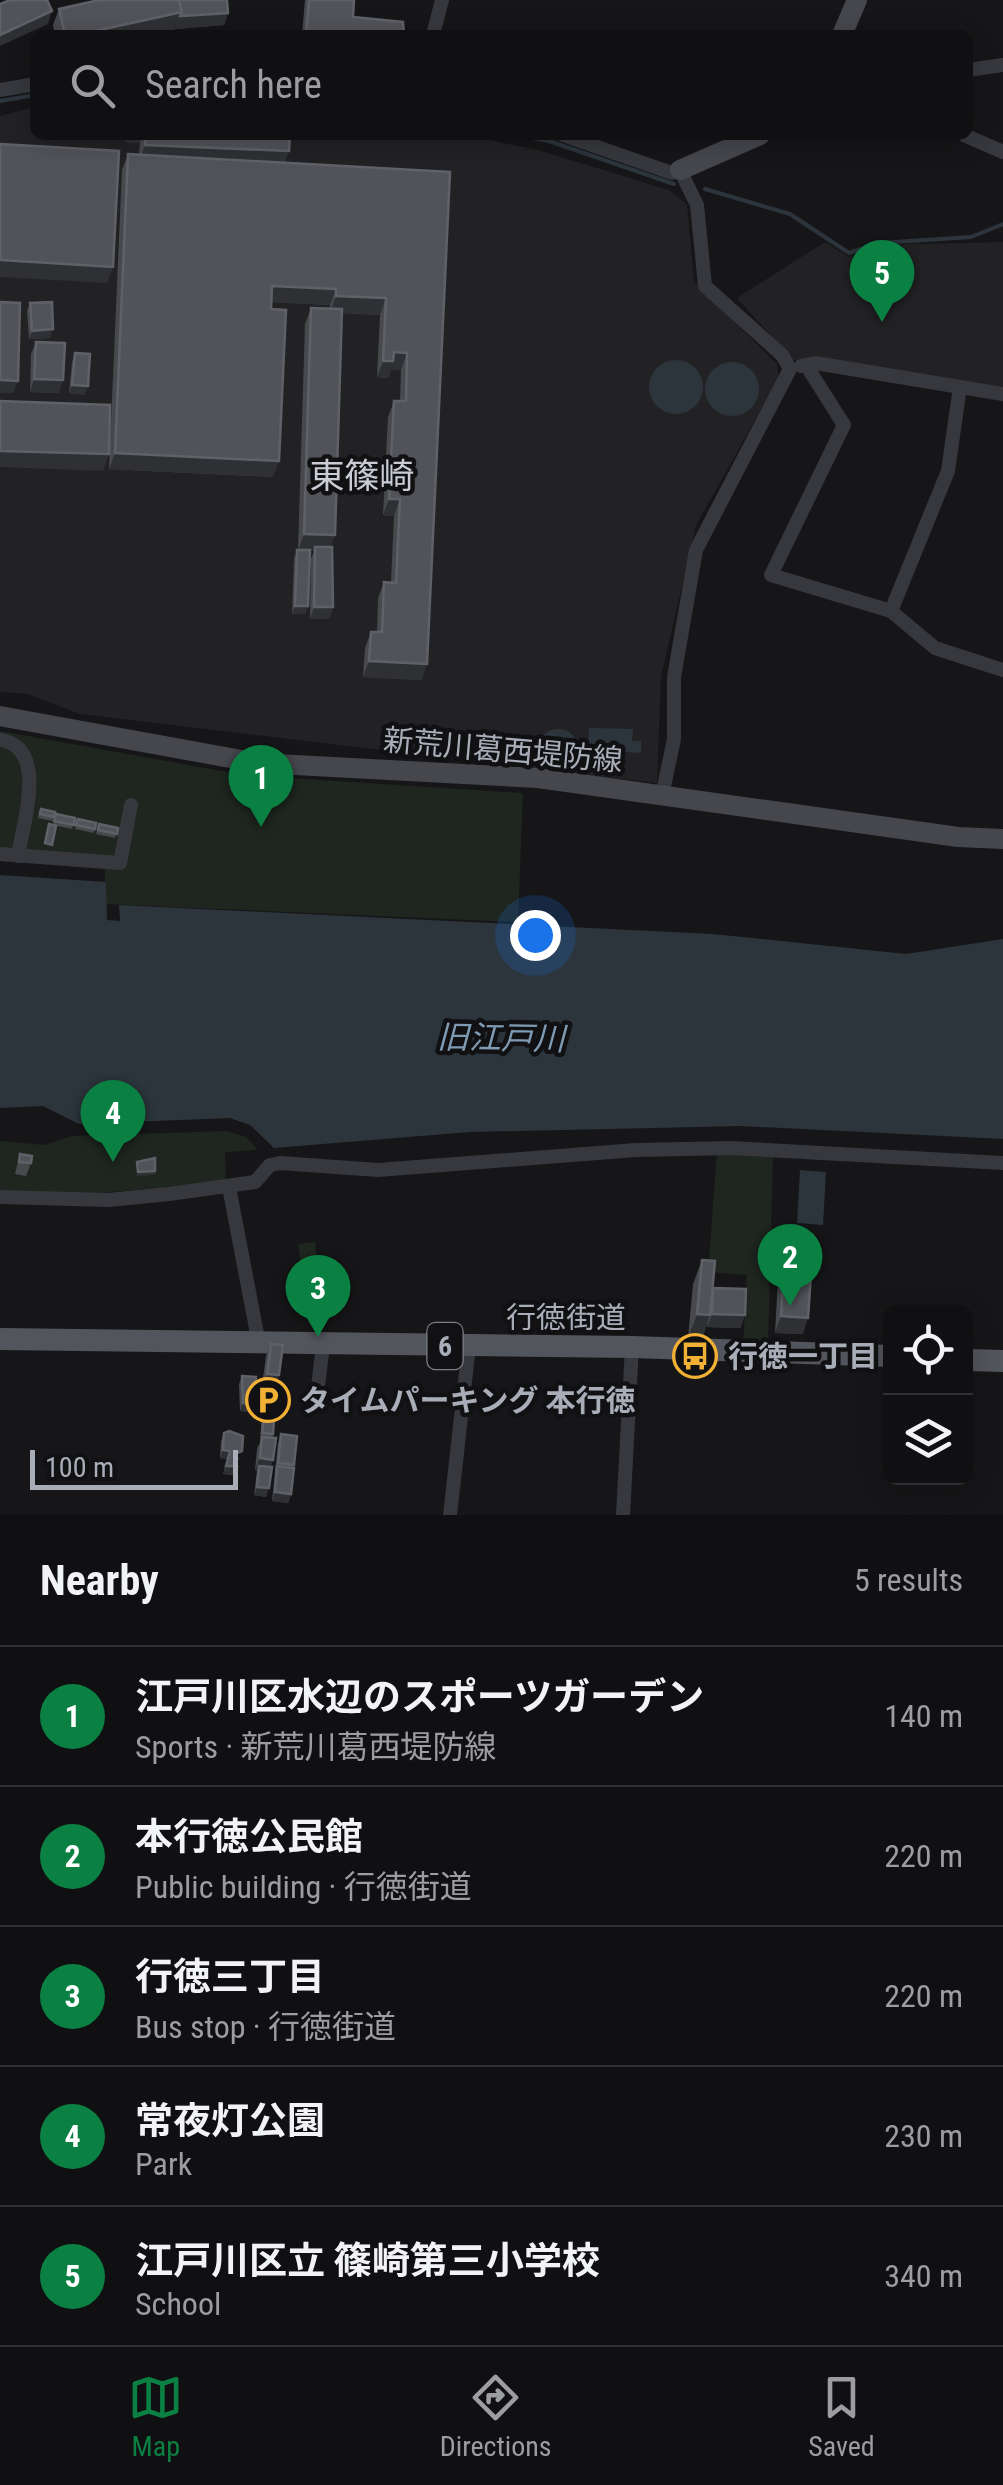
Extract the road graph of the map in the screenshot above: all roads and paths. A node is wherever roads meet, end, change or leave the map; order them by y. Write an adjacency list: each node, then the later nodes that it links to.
1 (442, 0): 3 (street)
2 (856, 0): 4 (main road)
3 (434, 30)
4 (844, 30)
5 (1003, 66): 6 (street)
6 (973, 69)
7 (30, 85): 8 (street)
8 (0, 90)
9 (973, 139): 12 (street)
10 (577, 140): 13 (street)
11 (749, 140): 13 (main road)
12 (1003, 152)
13 (680, 170): 15 (street)
14 (806, 365): 15 (street); 16 (street); 18 (street)
15 (790, 369): 22 (street)
16 (960, 387): 17 (street); 18 (street)
17 (1003, 394)
18 (891, 611): 19 (street)
19 (1003, 670)
20 (0, 716): 22 (main road, 新荒川葛西堤防線)
21 (0, 740): 26 (street)
22 (662, 796): 24 (main road, 新荒川葛西堤防線)
23 (131, 805): 26 (street)
24 (1003, 838)
25 (0, 854): 26 (street)
26 (18, 856)
27 (1003, 1163): 28 (street)
28 (230, 1186): 29 (street); 31 (street)
29 (0, 1196)
30 (0, 1339): 31 (main road, 行徳街道 / 6)
31 (259, 1344): 32 (main road, 行徳街道 / 6)
32 (323, 1344): 33 (main road, 行徳街道 / 6); 38 (street)
33 (469, 1346): 34 (main road, 行徳街道 / 6); 39 (street)
34 (632, 1347): 35 (main road, 行徳街道 / 6); 40 (street)
35 (883, 1356)
36 (973, 1360): 37 (main road)
37 (1003, 1361)
38 (316, 1403)
39 (450, 1515)
40 (623, 1515)

